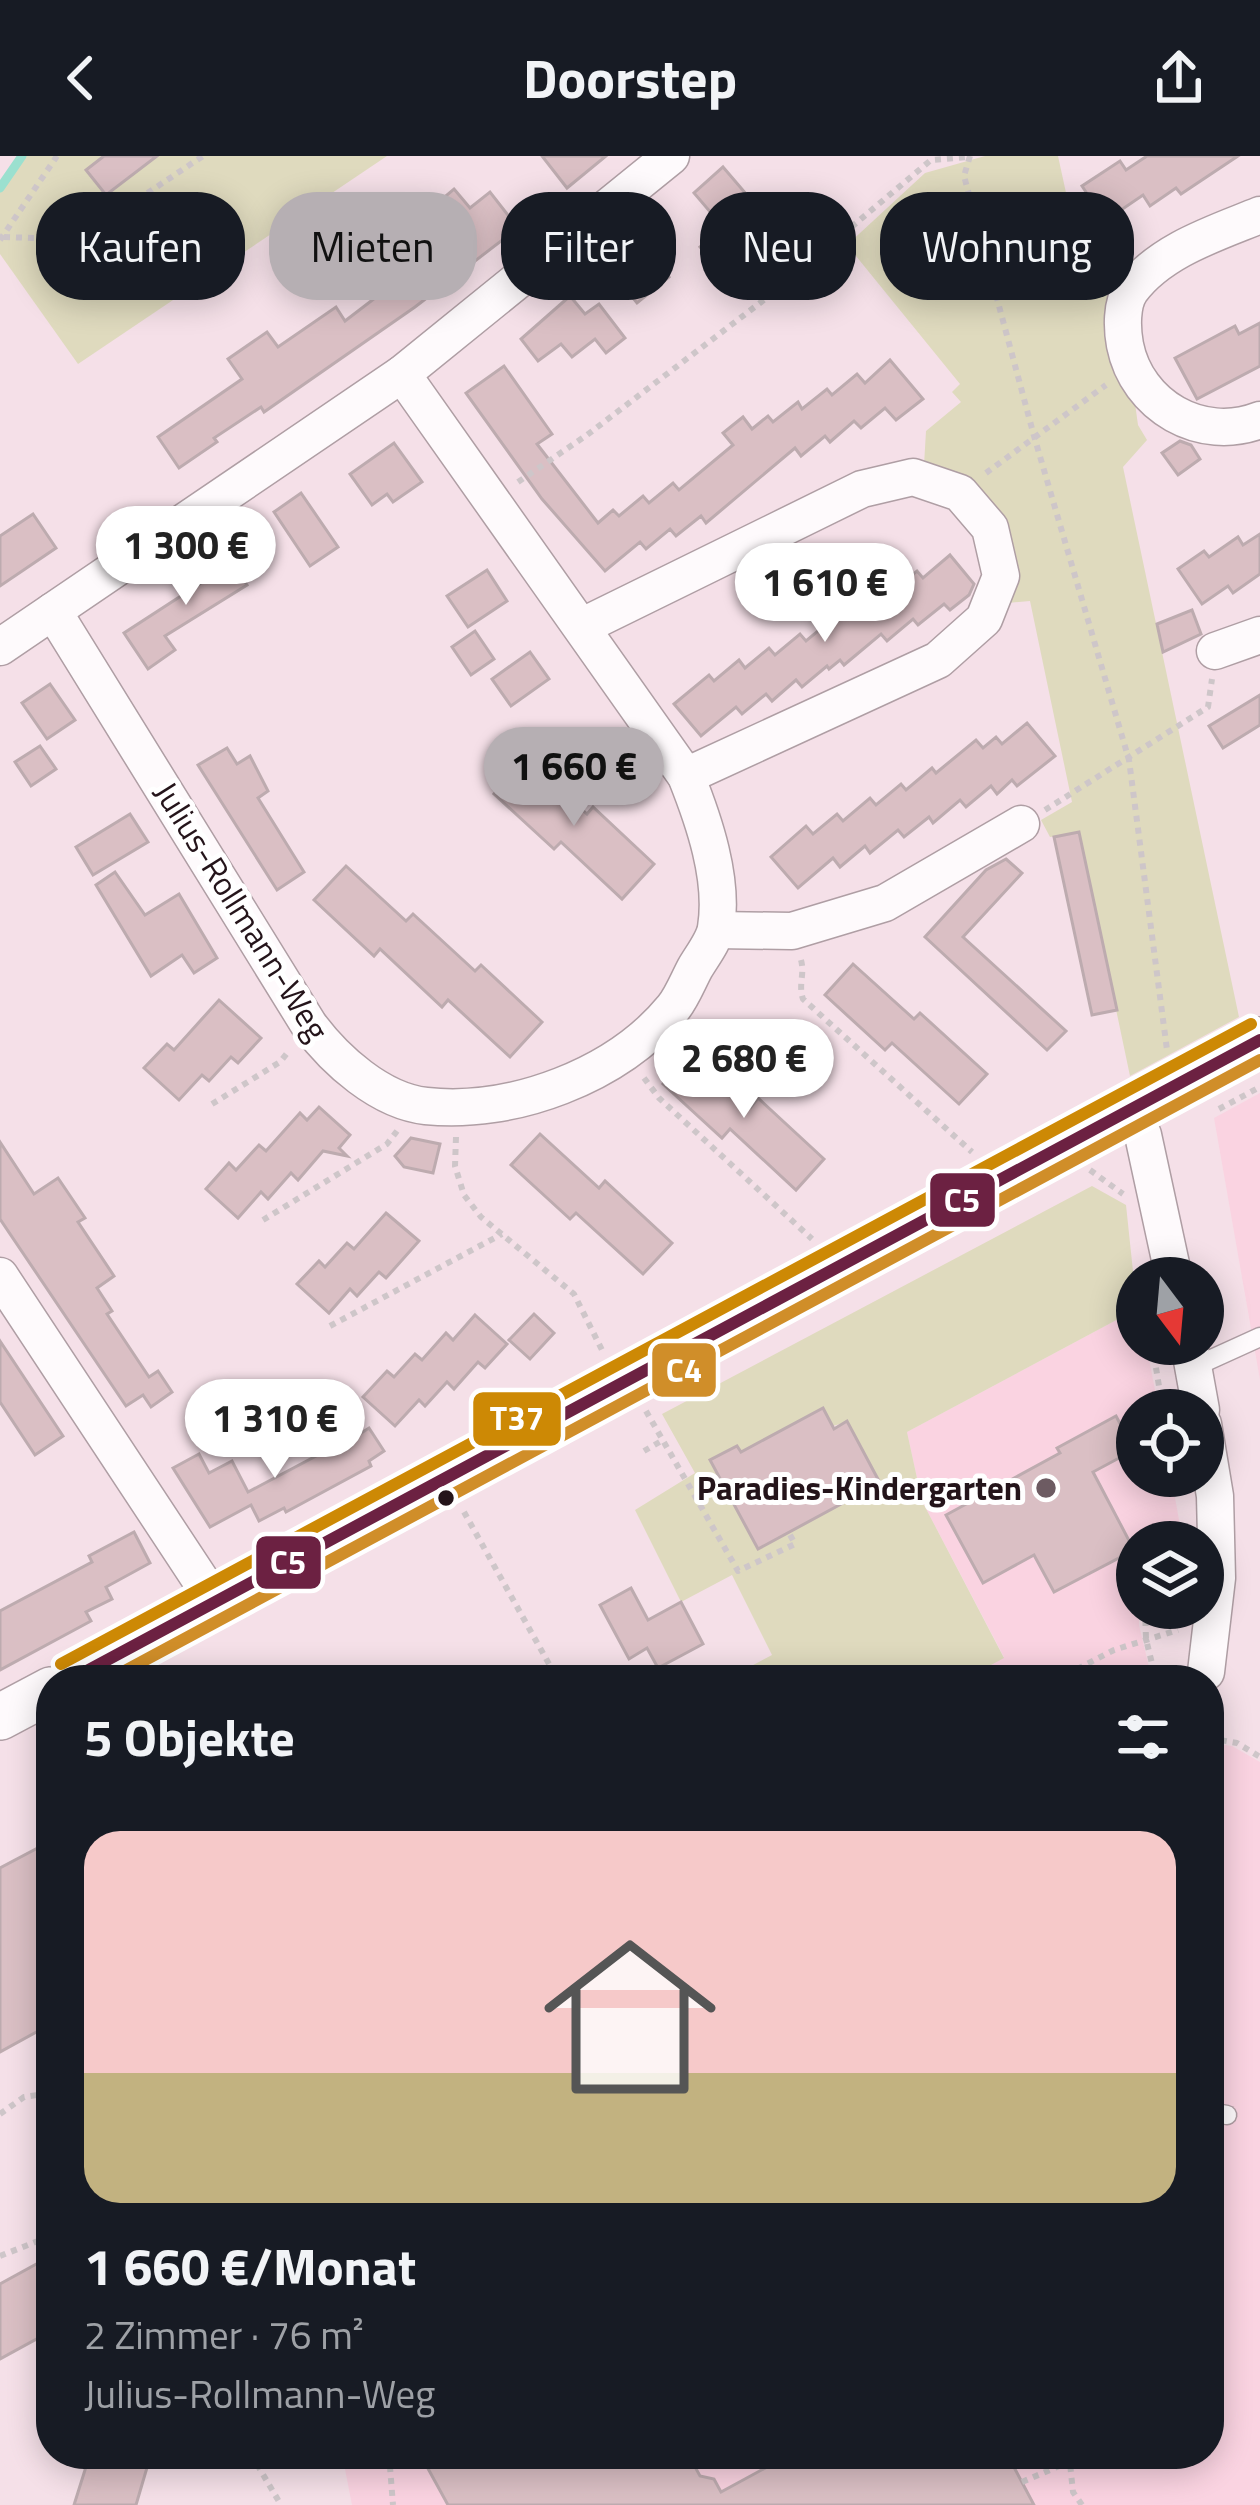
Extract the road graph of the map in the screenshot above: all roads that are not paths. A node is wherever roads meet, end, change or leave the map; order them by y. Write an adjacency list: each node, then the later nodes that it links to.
1 (670, 156): 3 (street)
2 (1260, 215): 4 (street)
3 (402, 374): 5 (street); 6 (street)
4 (1260, 420)
5 (53, 611): 8 (street); 12 (street, Julius-Rollmann-Weg)
6 (583, 626): 10 (street); 10 (street)
7 (1260, 635): 9 (street)
8 (0, 647)
9 (1215, 651)
10 (686, 776): 12 (street)
11 (1021, 824): 12 (street)
12 (716, 931)
13 (1260, 1040): 14 (street)
14 (1132, 1108): 15 (street); 20 (street)
15 (1169, 1257)
16 (0, 1276): 20 (street)
17 (1260, 1336): 18 (lane)
18 (1224, 1346)
19 (1215, 1497): 22 (street)
20 (215, 1602): 21 (street)
21 (98, 1665)
22 (1207, 1665)
23 (36, 1698): 24 (street)
24 (0, 1718)

